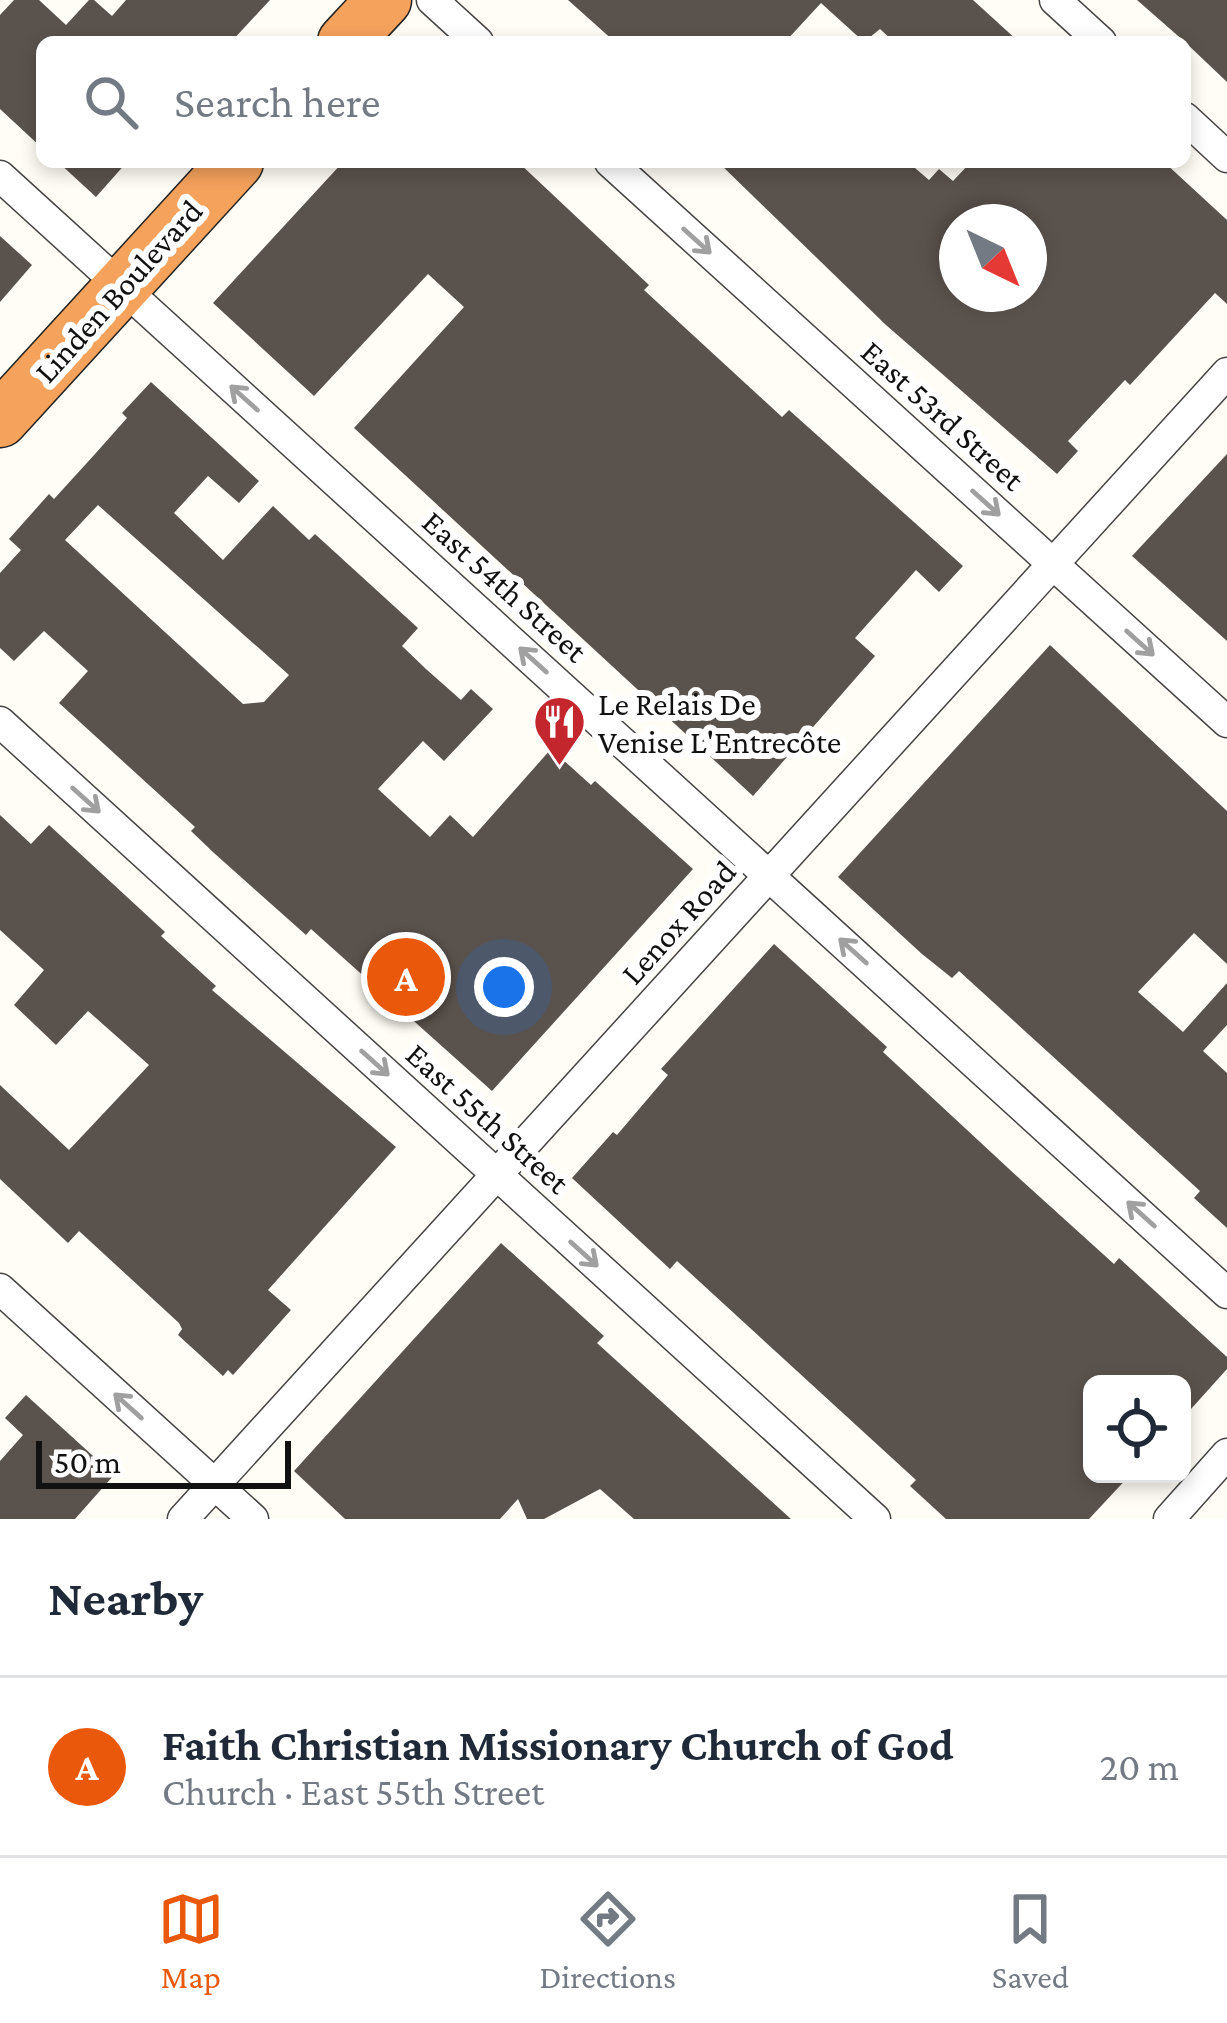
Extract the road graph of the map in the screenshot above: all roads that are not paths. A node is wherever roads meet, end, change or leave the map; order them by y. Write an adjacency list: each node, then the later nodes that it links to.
1 (384, 0): 4 (highway)
2 (432, 0): 5 (street)
3 (1055, 0): 6 (street)
4 (351, 36)
5 (471, 36)
6 (1094, 36)
7 (1191, 124): 8 (street)
8 (1227, 157)
9 (231, 168): 12 (highway, Linden Boulevard)
10 (617, 168): 15 (street, East 53rd Street, one-way to 15)
11 (0, 176): 12 (street, East 54th Street)
12 (122, 287): 14 (highway, Linden Boulevard); 18 (street, East 54th Street, one-way to 12)
13 (1227, 373): 15 (street, Lenox Road)
14 (0, 420)
15 (1054, 564): 17 (street, East 53rd Street, one-way to 17); 18 (street, Lenox Road)
16 (0, 722): 19 (street, East 55th Street, one-way to 19)
17 (1227, 722)
18 (770, 874): 19 (street, Lenox Road); 21 (street, East 54th Street, one-way to 18)
19 (497, 1175): 23 (street, Lenox Road); 26 (street, East 55th Street, one-way to 26)
20 (0, 1289): 23 (street, one-way to 20)
21 (1227, 1293)
22 (1227, 1454): 27 (street)
23 (214, 1485): 24 (street, Lenox Road); 25 (street)
24 (183, 1519)
25 (253, 1519)
26 (875, 1519)
27 (1169, 1519)

